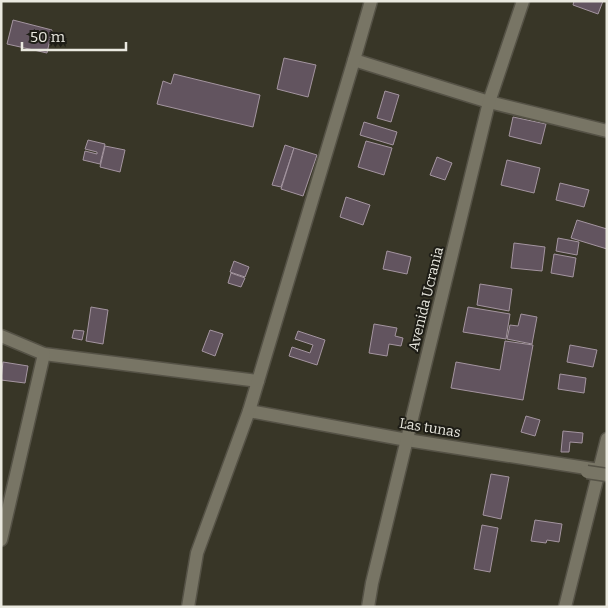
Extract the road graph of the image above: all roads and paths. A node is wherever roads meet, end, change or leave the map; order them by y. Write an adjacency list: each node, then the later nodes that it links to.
1 (371, 1): 3 (street)
2 (523, 1): 4 (street, Avenida Ucrania)
3 (354, 60): 4 (street); 8 (street)
4 (489, 102): 5 (street); 11 (street, Avenida Ucrania)
5 (607, 132)
6 (1, 336): 7 (street)
7 (44, 354): 8 (street); 13 (street)
8 (258, 381): 9 (street)
9 (249, 411): 11 (street, Las tunas); 14 (street)
10 (607, 439): 12 (street)
11 (407, 440): 12 (street, Las tunas); 15 (street, Avenida Ucrania)
12 (600, 472): 16 (street)
13 (1, 540)
14 (188, 607)
15 (368, 607)
16 (565, 607)

